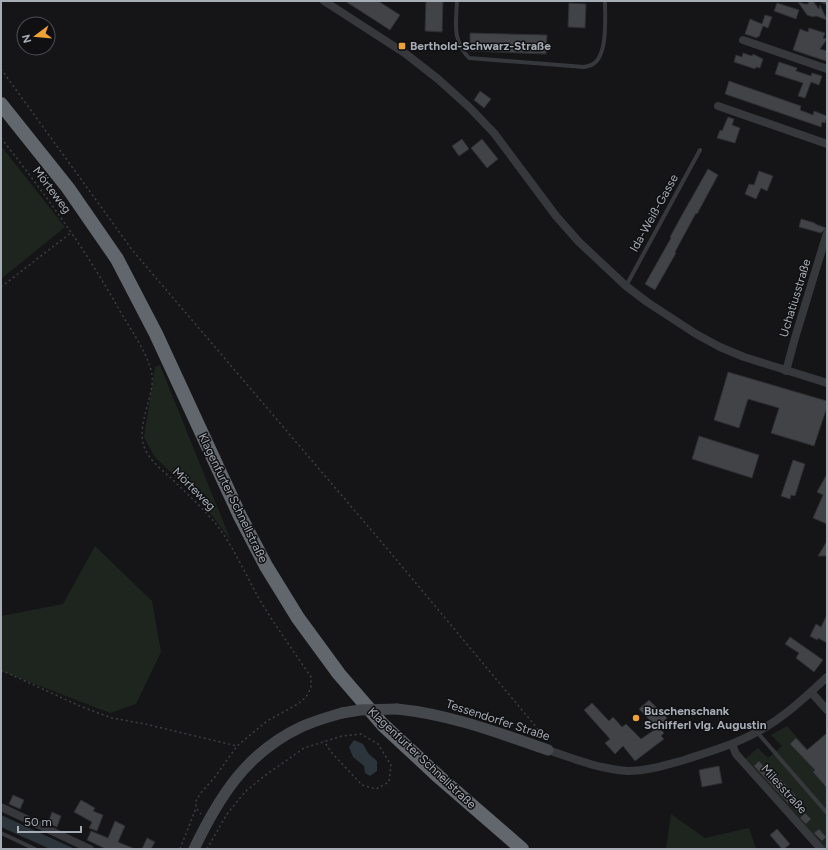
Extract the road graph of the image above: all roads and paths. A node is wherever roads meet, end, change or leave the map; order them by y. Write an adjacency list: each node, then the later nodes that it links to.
1 (324, 1): 16 (street)
2 (457, 1): 3 (lane)
3 (606, 1)
4 (822, 1): 5 (lane)
5 (827, 3)
6 (742, 40): 8 (street)
7 (1, 69): 28 (path)
8 (827, 69)
9 (1, 104): 39 (highway, Klagenfurter Schnellstraße)
10 (718, 106): 12 (street)
11 (1, 138): 14 (path, Mörteweg)
12 (827, 144)
13 (700, 150): 16 (lane, Ida-Weiß-Gasse)
14 (72, 232): 17 (path); 27 (path, Mörteweg)
15 (827, 233): 18 (street, Uchatiusstraße)
16 (626, 286): 18 (street)
17 (1, 288)
18 (786, 371): 19 (street)
19 (827, 383)
20 (1, 670): 27 (path)
21 (827, 677): 22 (street, Tessendorfer Straße)
22 (811, 692): 23 (street); 24 (street, Tessendorfer Straße)
23 (827, 710)
24 (757, 732): 26 (street, Tessendorfer Straße); 31 (lane)
25 (324, 741): 25 (path); 38 (path)
26 (732, 744): 28 (street, Tessendorfer Straße); 40 (street, Milesstraße)
27 (237, 746): 30 (path, Mörteweg)
28 (548, 750): 32 (street, Tessendorfer Straße, bridge)
29 (1, 807): 35 (street)
30 (196, 808): 32 (path); 36 (path, Mörteweg)
31 (827, 813)
32 (208, 819): 37 (street, Tessendorfer Straße)
33 (1, 833): 34 (lane)
34 (35, 849)
35 (90, 849)
36 (180, 849)
37 (194, 849)
38 (207, 849)
39 (522, 849)
40 (821, 849)

